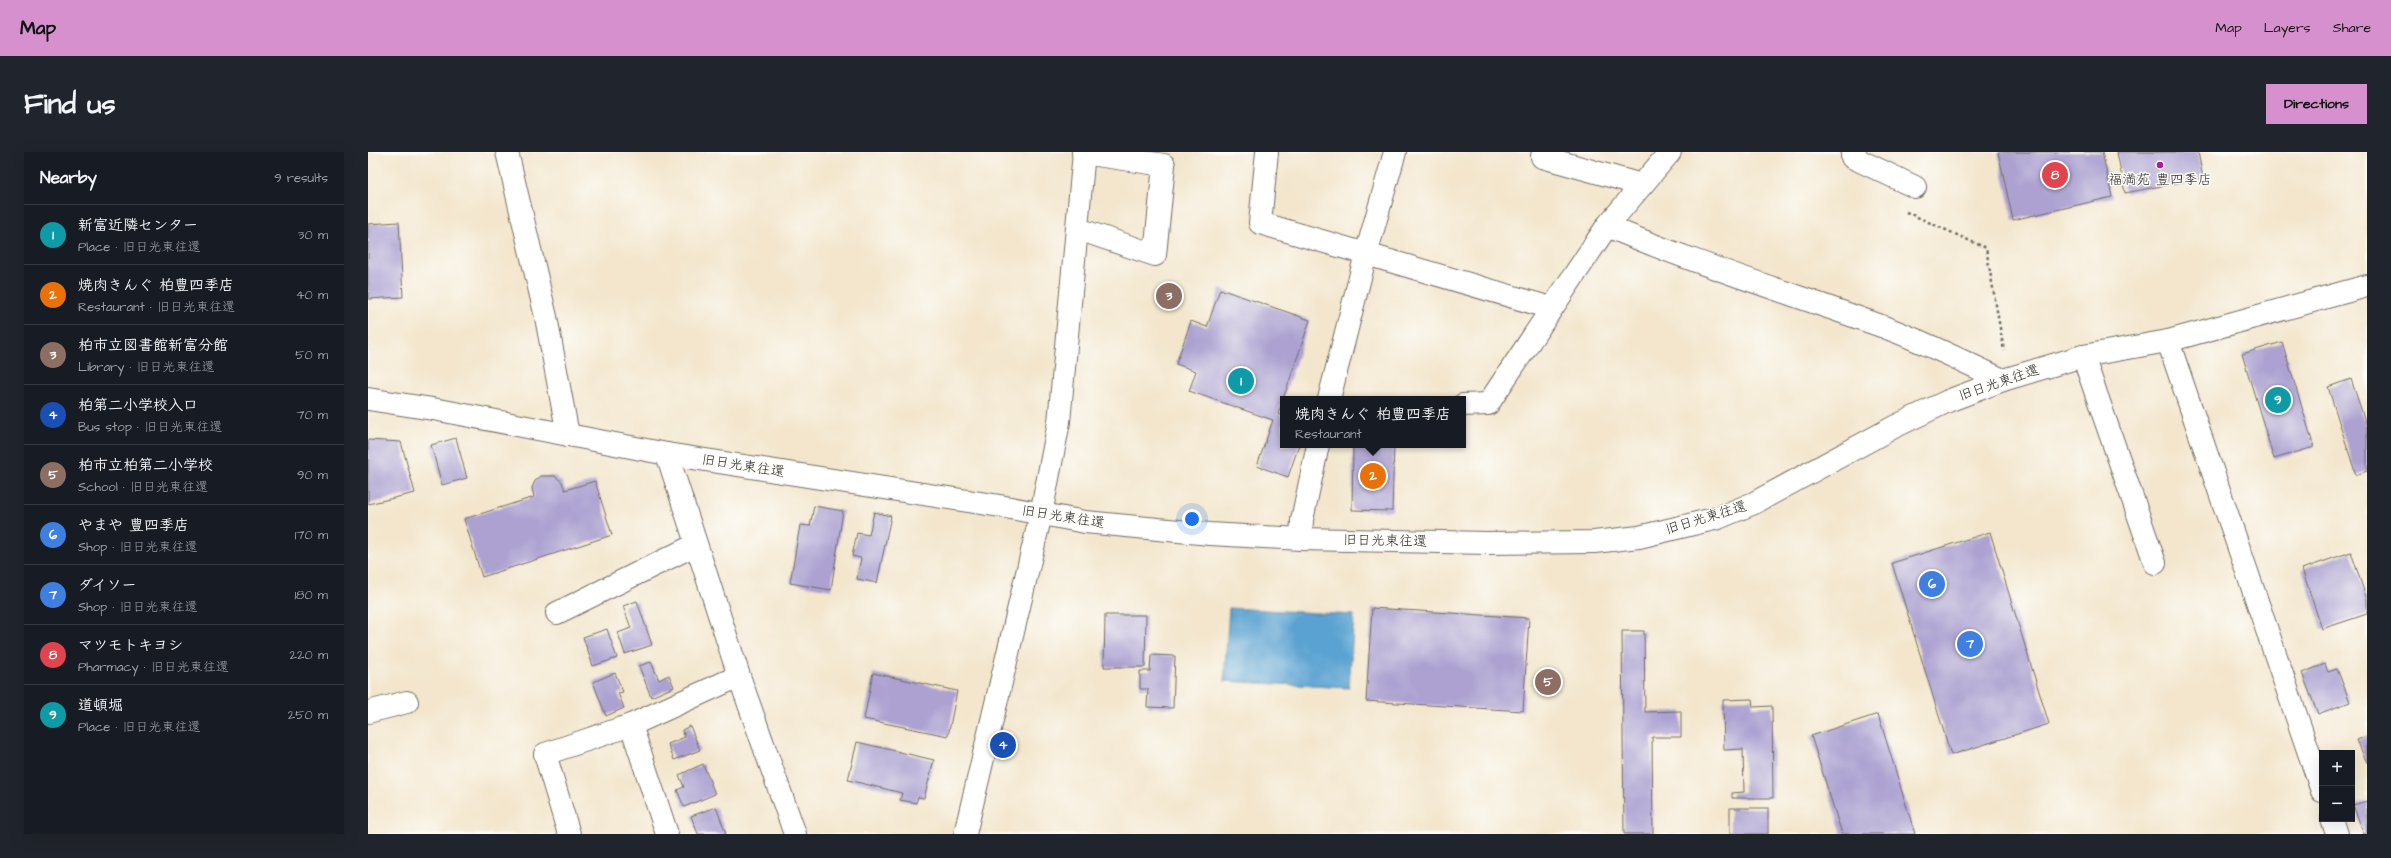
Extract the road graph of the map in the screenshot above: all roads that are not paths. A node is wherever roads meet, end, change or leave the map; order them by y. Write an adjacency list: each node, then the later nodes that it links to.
1 (507, 152): 21 (street)
2 (1084, 152): 11 (street); 11 (street)
3 (1267, 152): 12 (street)
4 (1395, 152): 12 (street)
5 (1543, 152): 8 (street)
6 (1670, 152): 8 (street)
7 (1855, 152): 9 (street)
8 (1642, 185): 10 (street)
9 (1915, 187)
10 (1607, 226): 14 (street); 17 (street)
11 (1078, 229): 24 (street)
12 (1366, 254): 14 (street); 18 (street)
13 (2367, 286): 15 (street, 旧日光東往還)
14 (1551, 308): 20 (street)
15 (2168, 341): 16 (street, 旧日光東往還); 33 (street)
16 (2083, 356): 17 (street, 旧日光東往還); 27 (street)
17 (2003, 380): 25 (street, 旧日光東往還)
18 (1330, 396)
19 (368, 399): 21 (street, 旧日光東往還)
20 (1466, 405)
21 (568, 435): 23 (street, 旧日光東往還)
22 (1317, 448): 25 (street)
23 (667, 454): 24 (street, 旧日光東往還); 26 (street)
24 (1042, 514): 25 (street, 旧日光東往還); 38 (street)
25 (1301, 539)
26 (695, 545): 28 (street); 29 (street)
27 (2155, 563)
28 (557, 613)
29 (739, 676): 32 (street); 37 (street)
30 (407, 702): 31 (street)
31 (368, 712)
32 (631, 725): 35 (street); 36 (street)
33 (2320, 786)
34 (2333, 822): 39 (street)
35 (569, 834)
36 (667, 834)
37 (795, 834)
38 (965, 834)
39 (2337, 834)

